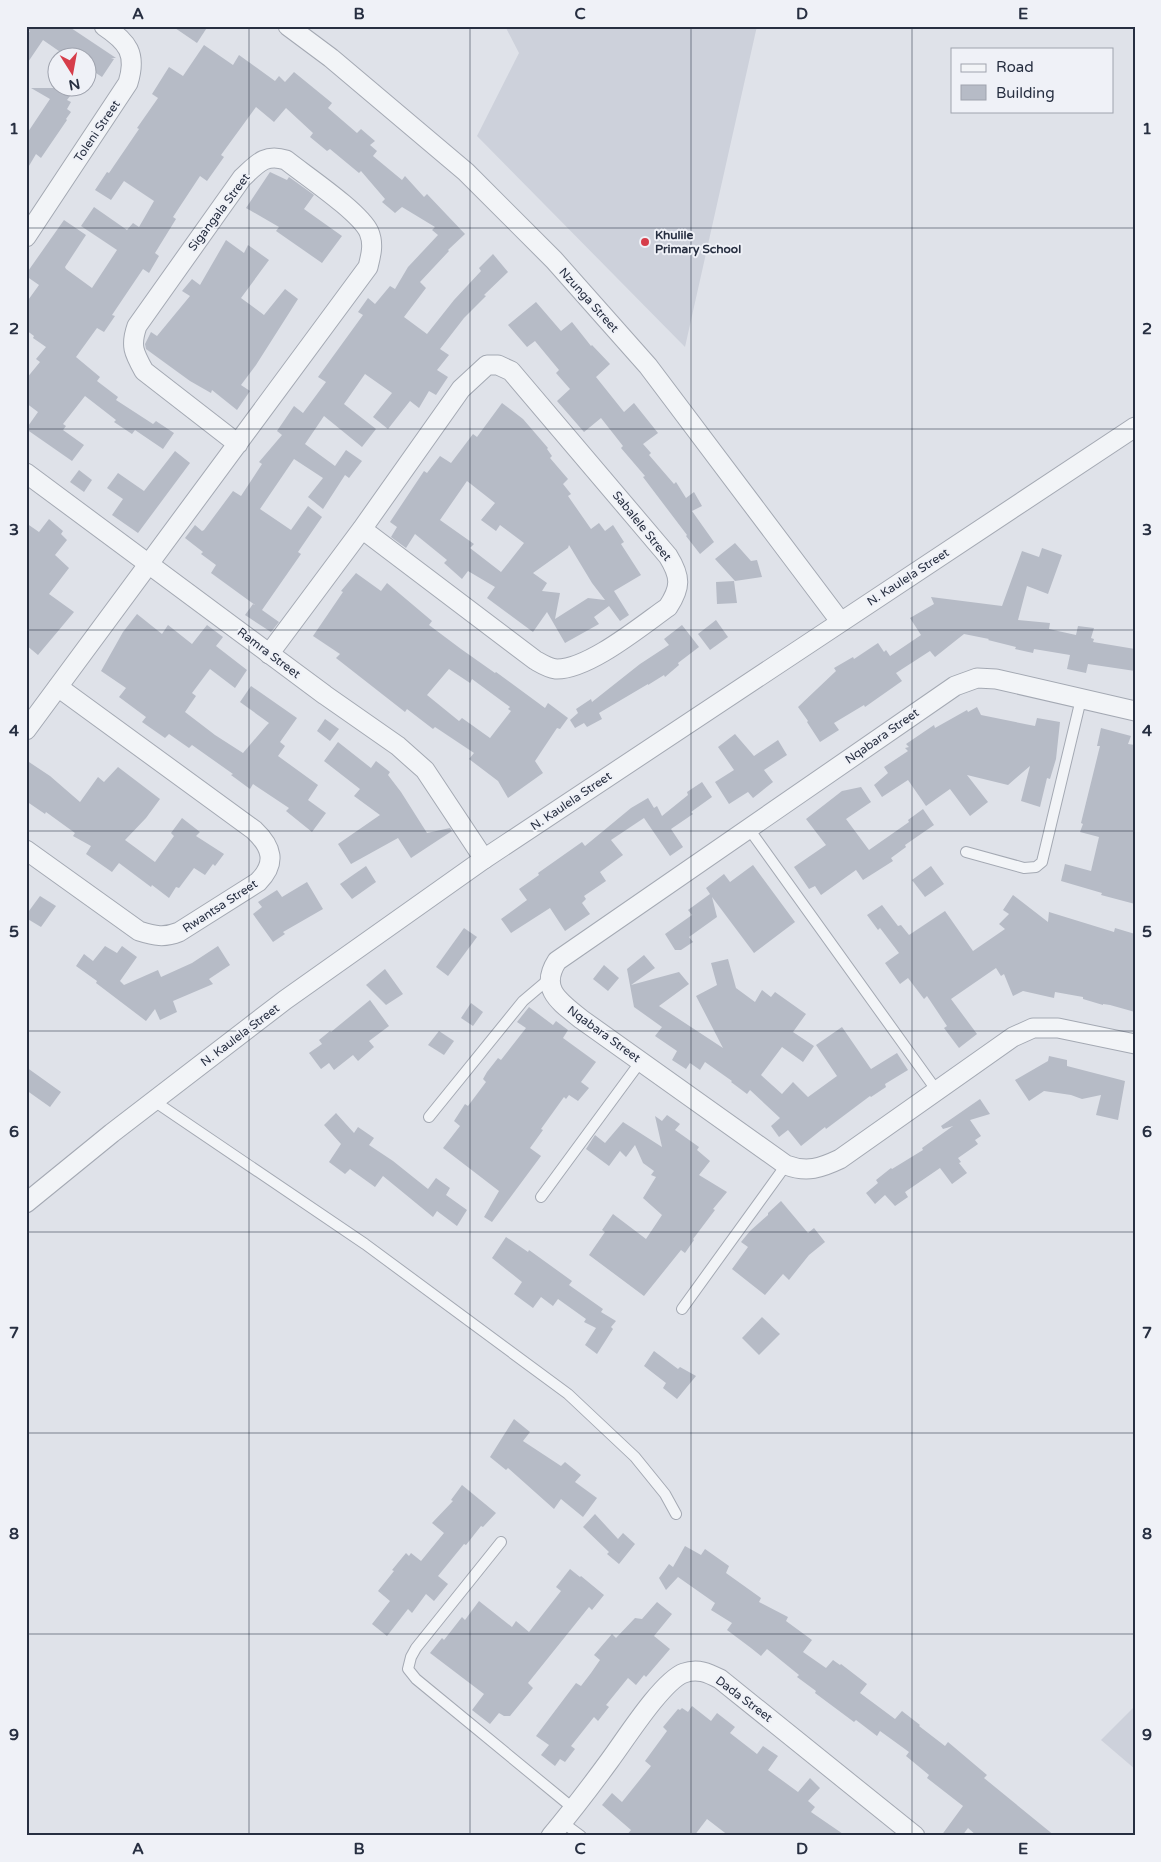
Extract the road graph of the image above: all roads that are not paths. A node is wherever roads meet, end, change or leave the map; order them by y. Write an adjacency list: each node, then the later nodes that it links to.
1 (104, 26): 3 (street, Toleni Street)
2 (288, 26): 9 (street, Nzunga Street)
3 (26, 237)
4 (1135, 427): 9 (street, N. Kaulela Street)
5 (238, 444): 5 (street, Sigangala Street); 8 (street, Sigangala Street)
6 (26, 474): 8 (street, Ramra Street)
7 (362, 529): 7 (street, Sabalele Street); 10 (street, Sabalele Street)
8 (148, 563): 10 (street, Ramra Street); 11 (street)
9 (840, 622): 18 (street, N. Kaulela Street)
10 (269, 654): 18 (street, Ramra Street)
11 (58, 687): 14 (street); 16 (street, Rwantsa Street)
12 (1082, 699): 13 (street, Nqabara Street); 15 (street, Nqabara Street); 17 (lane)
13 (1135, 711)
14 (26, 730)
15 (750, 829): 19 (street, Nqabara Street); 22 (lane)
16 (26, 850)
17 (966, 852)
18 (484, 859): 23 (street, N. Kaulela Street)
19 (549, 979): 21 (street, Nqabara Street); 24 (lane)
20 (1135, 1044): 22 (street, Nqabara Street)
21 (641, 1061): 25 (street, Nqabara Street); 26 (lane)
22 (937, 1092): 25 (street, Nqabara Street)
23 (154, 1101): 27 (street, N. Kaulela Street); 29 (lane)
24 (429, 1117)
25 (786, 1165): 28 (lane)
26 (541, 1197)
27 (26, 1203)
28 (682, 1309)
29 (676, 1514)
30 (501, 1542): 31 (lane)
31 (562, 1822): 32 (lane); 33 (street, Dada Street)
32 (581, 1836)
33 (916, 1836)

